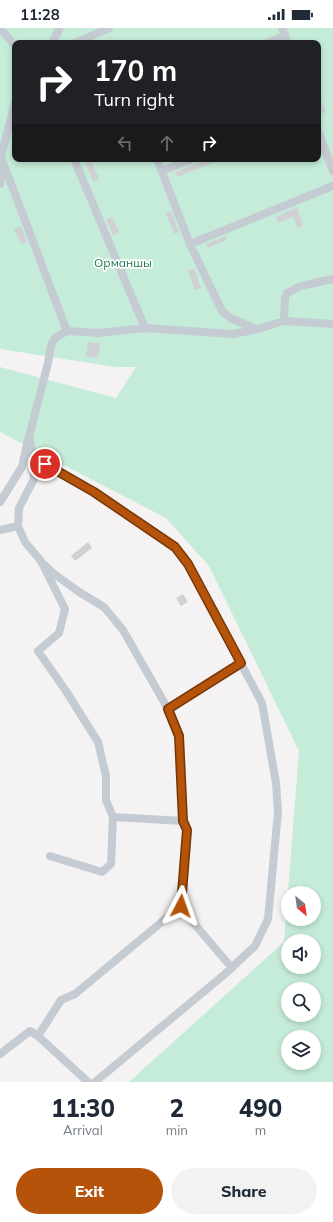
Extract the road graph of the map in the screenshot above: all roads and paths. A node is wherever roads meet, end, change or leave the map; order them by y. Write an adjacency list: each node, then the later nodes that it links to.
1 (0, 28): 8 (street)
2 (60, 28): 5 (street)
3 (109, 28): 6 (street)
4 (285, 36): 7 (street)
5 (54, 40)
6 (82, 40)
7 (275, 40)
8 (12, 42)
9 (12, 114): 14 (street)
10 (321, 139): 16 (street)
11 (75, 162): 23 (street)
12 (158, 162): 15 (street)
13 (184, 162): 15 (street)
14 (4, 165): 17 (street); 25 (street)
15 (162, 171): 19 (street)
16 (333, 171)
17 (0, 184)
18 (333, 186): 19 (street)
19 (190, 244): 24 (street)
20 (333, 279): 21 (street)
21 (284, 321): 22 (street); 24 (street)
22 (333, 324)
23 (145, 328): 24 (street); 25 (street)
24 (258, 329)
25 (67, 331): 26 (street)
26 (29, 437): 27 (street); 28 (street)
27 (33, 456): 29 (street); 32 (street)
28 (0, 502)
29 (18, 526): 30 (street); 31 (street)
30 (0, 530)
31 (41, 561): 33 (street); 34 (street)
32 (241, 663): 33 (street); 38 (street)
33 (168, 709): 35 (street)
34 (113, 818): 35 (street); 36 (street)
35 (183, 821): 37 (street)
36 (50, 856)
37 (180, 906): 38 (street); 39 (street)
38 (232, 968): 42 (street)
39 (38, 1036): 40 (street); 41 (street)
40 (0, 1054)
41 (88, 1082)
42 (95, 1082)

